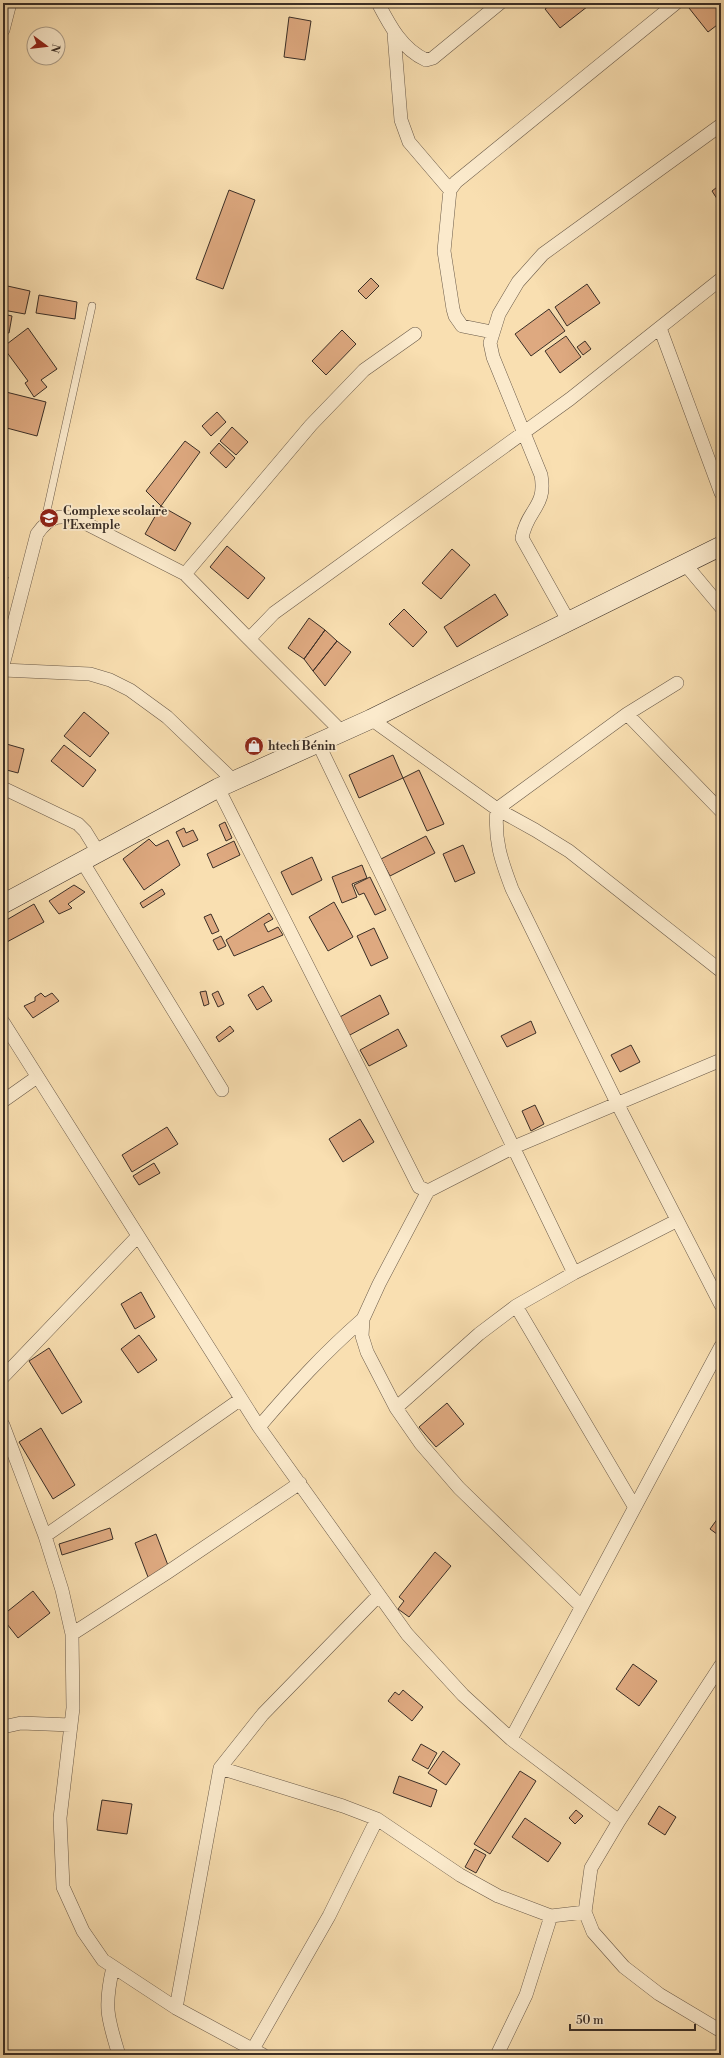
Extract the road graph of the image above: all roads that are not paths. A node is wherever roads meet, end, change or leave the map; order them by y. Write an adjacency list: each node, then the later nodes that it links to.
1 (10, 3): 5 (street)
2 (378, 3): 6 (street)
3 (500, 3): 6 (street)
4 (676, 3): 8 (street)
5 (3, 30)
6 (394, 34): 8 (street)
7 (721, 125): 12 (street)
8 (450, 190): 12 (street)
9 (721, 279): 11 (street)
10 (92, 306): 16 (lane)
11 (660, 328): 14 (street); 15 (street)
12 (492, 332): 14 (street)
13 (415, 334): 19 (street)
14 (524, 431): 21 (street); 22 (street)
15 (721, 493)
16 (44, 524): 19 (street); 23 (street)
17 (721, 546): 18 (street)
18 (685, 564): 20 (street); 21 (street)
19 (185, 574): 22 (street)
20 (721, 607)
21 (569, 622): 27 (street)
22 (249, 639): 28 (street)
23 (3, 665)
24 (3, 670): 30 (street)
25 (677, 682): 26 (street)
26 (627, 714): 32 (street); 33 (street)
27 (371, 719): 28 (street); 32 (street)
28 (342, 732): 29 (street)
29 (318, 743): 30 (street); 43 (street)
30 (226, 785): 34 (street); 44 (street)
31 (3, 788): 34 (street)
32 (497, 809): 36 (street); 42 (street)
33 (721, 811)
34 (90, 857): 35 (street); 40 (street)
35 (3, 904)
36 (721, 971)
37 (3, 1022): 39 (street)
38 (721, 1060): 42 (street)
39 (37, 1077): 41 (street); 46 (street)
40 (222, 1090)
41 (3, 1101)
42 (618, 1105): 43 (street); 45 (street)
43 (514, 1148): 44 (street); 47 (street)
44 (428, 1191): 50 (street)
45 (676, 1221): 47 (street); 48 (street)
46 (138, 1236): 52 (street); 53 (street)
47 (574, 1273): 49 (street)
48 (721, 1305)
49 (516, 1306): 54 (street); 58 (street)
50 (363, 1319): 54 (street); 56 (street)
51 (721, 1346): 58 (street)
52 (3, 1377)
53 (241, 1399): 56 (street); 59 (street)
54 (396, 1408): 61 (street)
55 (3, 1425): 59 (street)
56 (259, 1427): 57 (street)
57 (300, 1483): 60 (street); 62 (street)
58 (634, 1506): 61 (street)
59 (45, 1536): 62 (street)
60 (379, 1595): 66 (street); 67 (street)
61 (581, 1606): 66 (street)
62 (72, 1634): 64 (street)
63 (721, 1665): 69 (street)
64 (71, 1725): 65 (street); 72 (street)
65 (3, 1727)
66 (511, 1739): 69 (street)
67 (220, 1768): 68 (street); 73 (street)
68 (377, 1819): 71 (street); 75 (street)
69 (619, 1821): 70 (street)
70 (585, 1912): 71 (street); 74 (street)
71 (551, 1916): 77 (street)
72 (114, 1967): 73 (street); 76 (street)
73 (176, 2008): 75 (street)
74 (721, 2031)
75 (258, 2052)
76 (119, 2055)
77 (496, 2055)

